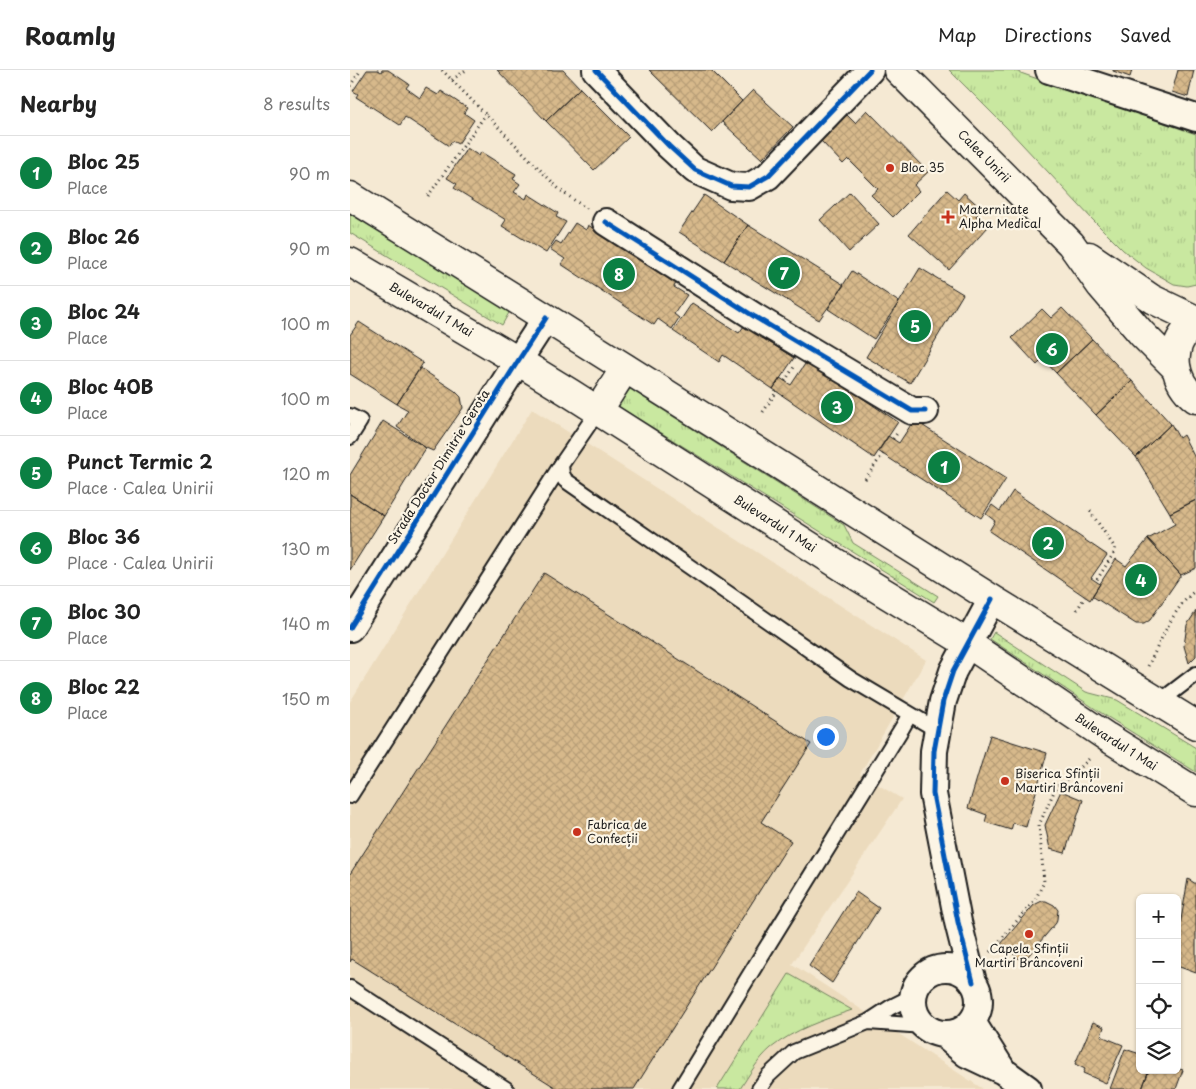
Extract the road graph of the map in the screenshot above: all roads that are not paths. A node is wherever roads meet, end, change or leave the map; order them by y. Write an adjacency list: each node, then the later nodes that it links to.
1 (596, 70): 2 (street)
2 (870, 70)
3 (898, 70): 8 (main road, Calea Unirii)
4 (1049, 70): 5 (street)
5 (1196, 118)
6 (350, 196): 10 (main road)
7 (606, 222): 17 (street)
8 (1071, 244): 11 (main road, Calea Unirii); 14 (main road, Calea Unirii)
9 (350, 262): 12 (main road, Bulevardul 1 Mai)
10 (546, 318): 12 (street, Strada Doctor Dimitrie Gerota); 13 (main road)
11 (1196, 321): 14 (main road)
12 (518, 361): 16 (main road, Bulevardul 1 Mai); 22 (street, Strada Doctor Dimitrie Gerota)
13 (626, 368): 16 (main road); 21 (main road)
14 (1176, 368): 15 (main road)
15 (1196, 400)
16 (598, 411): 20 (lane); 23 (main road, Bulevardul 1 Mai)
17 (925, 411)
18 (350, 416): 19 (lane)
19 (350, 437)
20 (561, 465): 26 (lane); 30 (lane)
21 (992, 600): 23 (street); 25 (main road)
22 (350, 628)
23 (967, 643): 28 (street); 29 (main road, Bulevardul 1 Mai)
24 (1196, 674): 25 (lane)
25 (1158, 703): 27 (main road)
26 (910, 714): 28 (lane); 41 (lane)
27 (1196, 725)
28 (937, 730): 31 (street)
29 (1196, 792)
30 (350, 796)
31 (958, 922): 32 (street); 33 (street)
32 (947, 968): 33 (street); 35 (street)
33 (976, 987): 37 (street)
34 (350, 988): 40 (lane)
35 (913, 996): 36 (lane); 38 (street)
36 (868, 1022): 38 (lane); 42 (lane)
37 (972, 1022): 38 (street); 39 (street)
38 (934, 1030): 39 (street)
39 (1003, 1071): 43 (street)
40 (506, 1089)
41 (680, 1089)
42 (759, 1089)
43 (1028, 1089)

